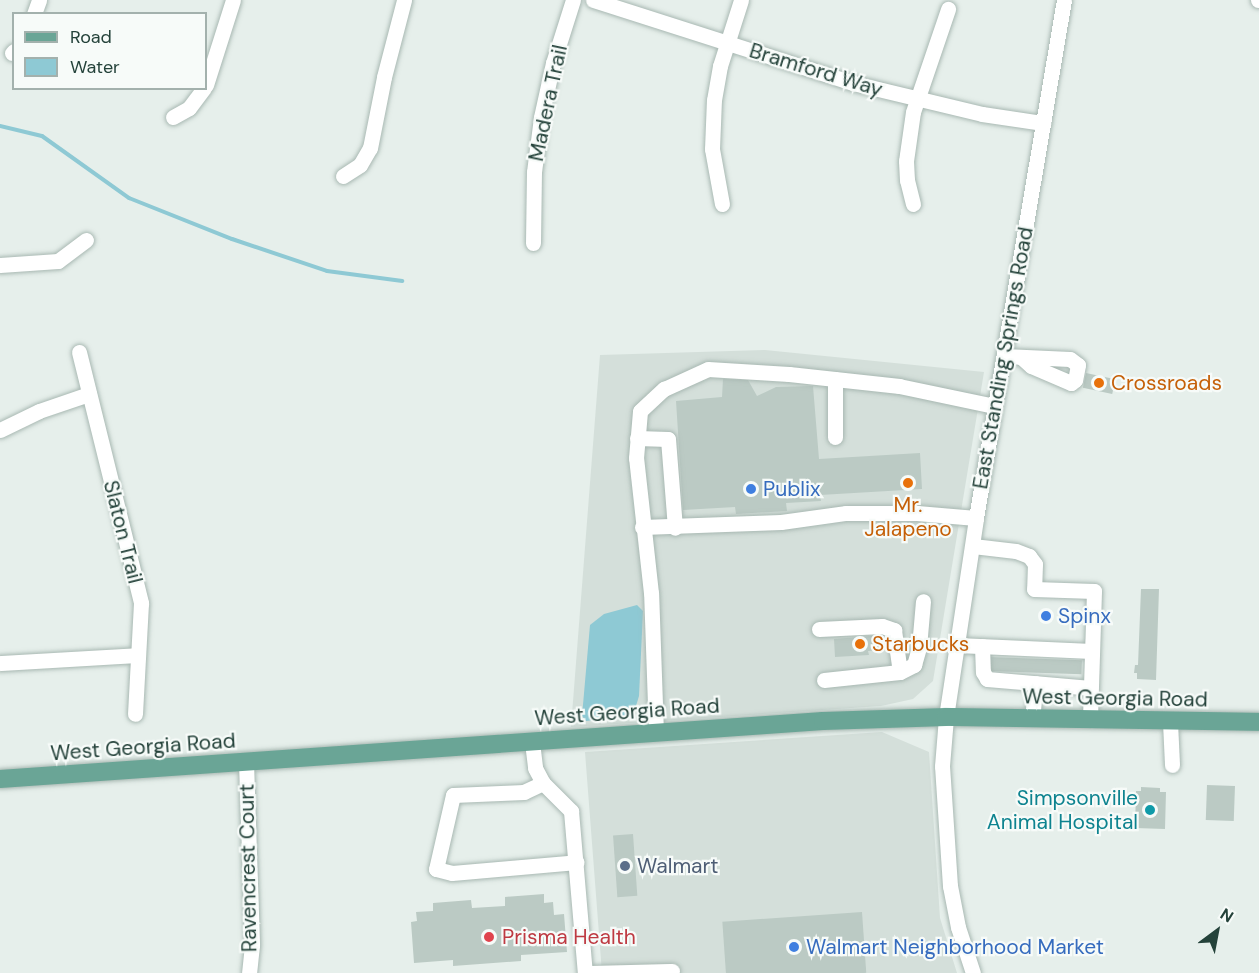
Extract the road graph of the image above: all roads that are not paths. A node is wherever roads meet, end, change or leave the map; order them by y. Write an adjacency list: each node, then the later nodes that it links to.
1 (233, 0): 9 (street)
2 (404, 0): 14 (street)
3 (573, 0): 18 (street, Madera Trail)
4 (593, 0): 8 (street, Bramford Way)
5 (741, 0): 8 (street)
6 (1064, 0): 13 (street, East Standing Springs Road)
7 (948, 9): 11 (street)
8 (727, 43): 11 (street, Bramford Way); 15 (street)
9 (207, 81)
10 (203, 90): 12 (street)
11 (917, 100): 13 (street, Bramford Way); 16 (street)
12 (173, 117)
13 (1043, 123): 21 (street, East Standing Springs Road)
14 (344, 176)
15 (722, 204)
16 (914, 204)
17 (86, 240): 19 (street)
18 (533, 243)
19 (0, 266)
20 (79, 352): 24 (street, Slaton Trail)
21 (1004, 356): 22 (street); 25 (street, East Standing Springs Road)
22 (1021, 357)
23 (835, 379): 25 (street); 27 (street); 28 (street)
24 (89, 393): 26 (street); 38 (street, Slaton Trail)
25 (995, 406): 29 (street, East Standing Springs Road)
26 (0, 430)
27 (835, 437)
28 (638, 438): 30 (street); 31 (street)
29 (976, 518): 31 (street); 32 (street, East Standing Springs Road)
30 (642, 527): 31 (street); 50 (street)
31 (675, 528)
32 (973, 546): 35 (street, East Standing Springs Road); 37 (street)
33 (923, 601): 40 (street)
34 (819, 629): 40 (street)
35 (957, 645): 36 (street); 45 (street, East Standing Springs Road)
36 (981, 646): 37 (street); 42 (street)
37 (1092, 651): 43 (street)
38 (138, 655): 39 (street); 44 (street, Slaton Trail)
39 (0, 663)
40 (900, 672): 41 (street)
41 (824, 680)
42 (1036, 683): 43 (street); 46 (street)
43 (1091, 688): 47 (street)
44 (135, 714)
45 (946, 717): 46 (main road, West Georgia Road); 50 (main road, West Georgia Road); 60 (street, East Standing Springs Road)
46 (1032, 718): 47 (main road, West Georgia Road)
47 (1090, 720): 48 (main road, West Georgia Road)
48 (1170, 722): 49 (main road, West Georgia Road); 53 (street)
49 (1259, 722)
50 (656, 733): 51 (main road, West Georgia Road)
51 (532, 742): 52 (main road, West Georgia Road); 55 (street)
52 (246, 762): 54 (main road, West Georgia Road); 58 (street, Ravencrest Court)
53 (1172, 765)
54 (0, 779)
55 (543, 783): 56 (street); 56 (street)
56 (577, 862): 59 (street)
57 (672, 971): 59 (street)
58 (249, 973)
59 (587, 973)
60 (973, 973)

